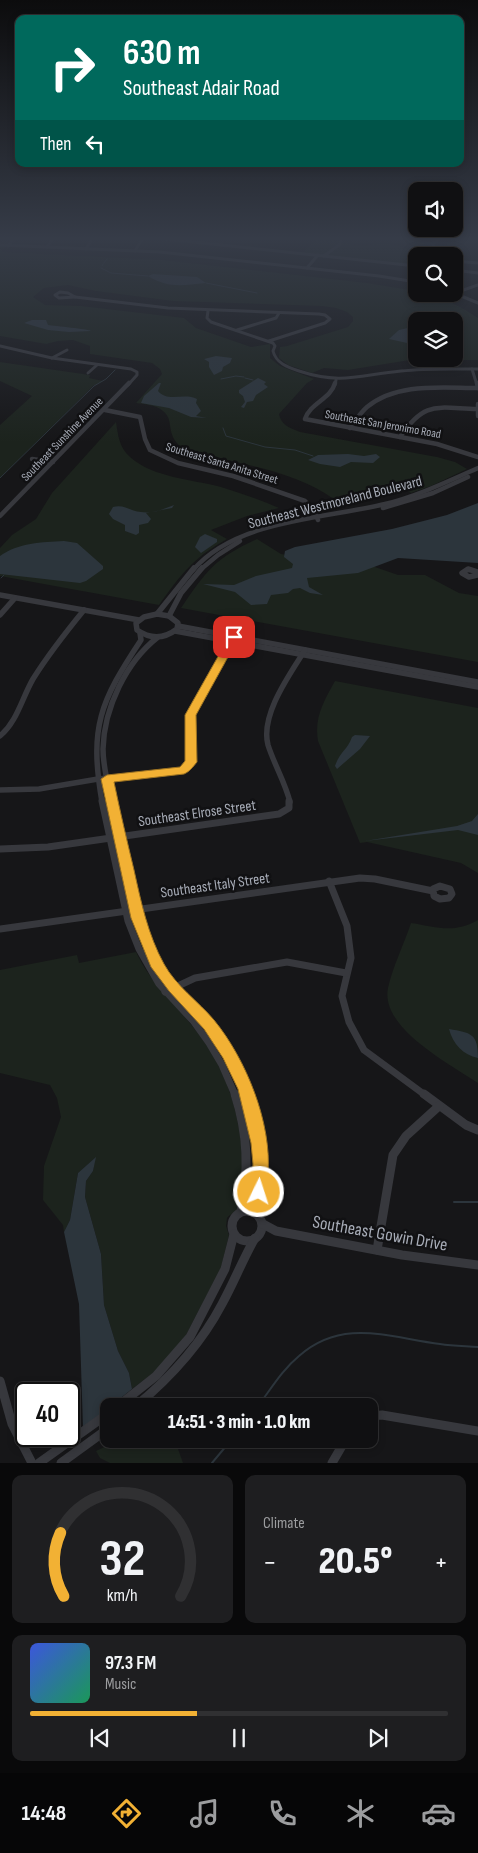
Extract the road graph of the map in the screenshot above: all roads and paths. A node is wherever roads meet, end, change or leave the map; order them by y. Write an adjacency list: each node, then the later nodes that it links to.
1 (145, 305): 2 (street)
2 (208, 310): 3 (street); 4 (street)
3 (279, 313): 4 (street); 5 (street)
4 (237, 330): 5 (street)
5 (269, 341): 13 (street)
6 (0, 346): 8 (street)
7 (67, 350): 8 (street)
8 (52, 358): 9 (street)
9 (97, 365): 12 (street); 16 (street, Southeast Sunshine Avenue)
10 (472, 369): 11 (street); 13 (street); 14 (street)
11 (478, 369)
12 (88, 373)
13 (336, 380): 18 (street, Southeast San Jeronimo Road)
14 (478, 388): 18 (street)
15 (477, 406): 17 (street); 19 (street)
16 (105, 410): 22 (street, Southeast Sunshine Avenue); 25 (street, Southeast Santa Anita Street)
17 (478, 416)
18 (350, 428): 19 (street, Southeast San Jeronimo Road)
19 (400, 437): 20 (street, Southeast San Jeronimo Road)
20 (478, 457)
21 (32, 459): 22 (street)
22 (53, 462): 24 (street, Southeast Sunshine Avenue)
23 (478, 470): 25 (street, Southeast Westmoreland Boulevard)
24 (0, 516)
25 (317, 518): 29 (street, Southeast Westmoreland Boulevard); 31 (street, Southeast Westmoreland Boulevard)
26 (0, 597): 27 (street)
27 (14, 599): 28 (street); 30 (street)
28 (83, 612): 32 (street); 43 (street)
29 (157, 614): 31 (street); 32 (street)
30 (0, 615)
31 (169, 616): 33 (street)
32 (137, 621): 34 (street)
33 (176, 629): 35 (street); 36 (street)
34 (140, 633): 35 (street); 38 (street)
35 (158, 637): 39 (street)
36 (232, 639): 37 (street); 44 (street)
37 (303, 652): 40 (street); 47 (street, Southeast Elrose Street)
38 (122, 669): 39 (street); 41 (street)
39 (130, 670): 42 (street)
40 (476, 684)
41 (97, 729): 42 (street); 45 (street)
42 (105, 729): 44 (street)
43 (0, 736)
44 (107, 779): 45 (street); 47 (street)
45 (98, 780): 46 (street); 48 (street)
46 (0, 790)
47 (120, 836): 48 (street, Southeast Elrose Street); 52 (street)
48 (111, 838): 49 (street, Southeast Elrose Street); 53 (street)
49 (0, 849)
50 (329, 881): 51 (street, Southeast Italy Street); 52 (street, Southeast Italy Street); 55 (street)
51 (432, 891)
52 (136, 910): 53 (street, Southeast Italy Street); 56 (street)
53 (126, 911): 54 (street, Southeast Italy Street); 57 (street)
54 (0, 929)
55 (346, 973): 56 (street); 60 (street)
56 (174, 987): 57 (street); 58 (street)
57 (165, 992): 59 (street)
58 (226, 1050): 59 (street); 62 (street)
59 (216, 1054): 63 (street)
60 (439, 1106): 61 (street); 69 (street)
61 (478, 1130)
62 (258, 1135): 63 (street); 65 (street)
63 (245, 1136): 64 (street)
64 (241, 1212): 65 (street); 67 (street)
65 (261, 1220): 66 (street, Southeast Gowin Drive); 68 (street)
66 (276, 1230): 68 (street, Southeast Gowin Drive); 69 (street, Southeast Gowin Drive)
67 (234, 1234): 68 (street); 72 (street)
68 (258, 1236): 73 (street)
69 (377, 1250): 70 (street, Southeast Gowin Drive)
70 (478, 1265)
71 (0, 1380): 79 (street)
72 (128, 1398)
73 (146, 1398)
74 (378, 1415): 76 (street)
75 (100, 1421): 80 (street)
76 (478, 1431)
77 (100, 1435): 81 (street)
78 (341, 1448): 82 (street)
79 (32, 1463)
80 (39, 1463)
81 (61, 1463)
82 (332, 1463)

